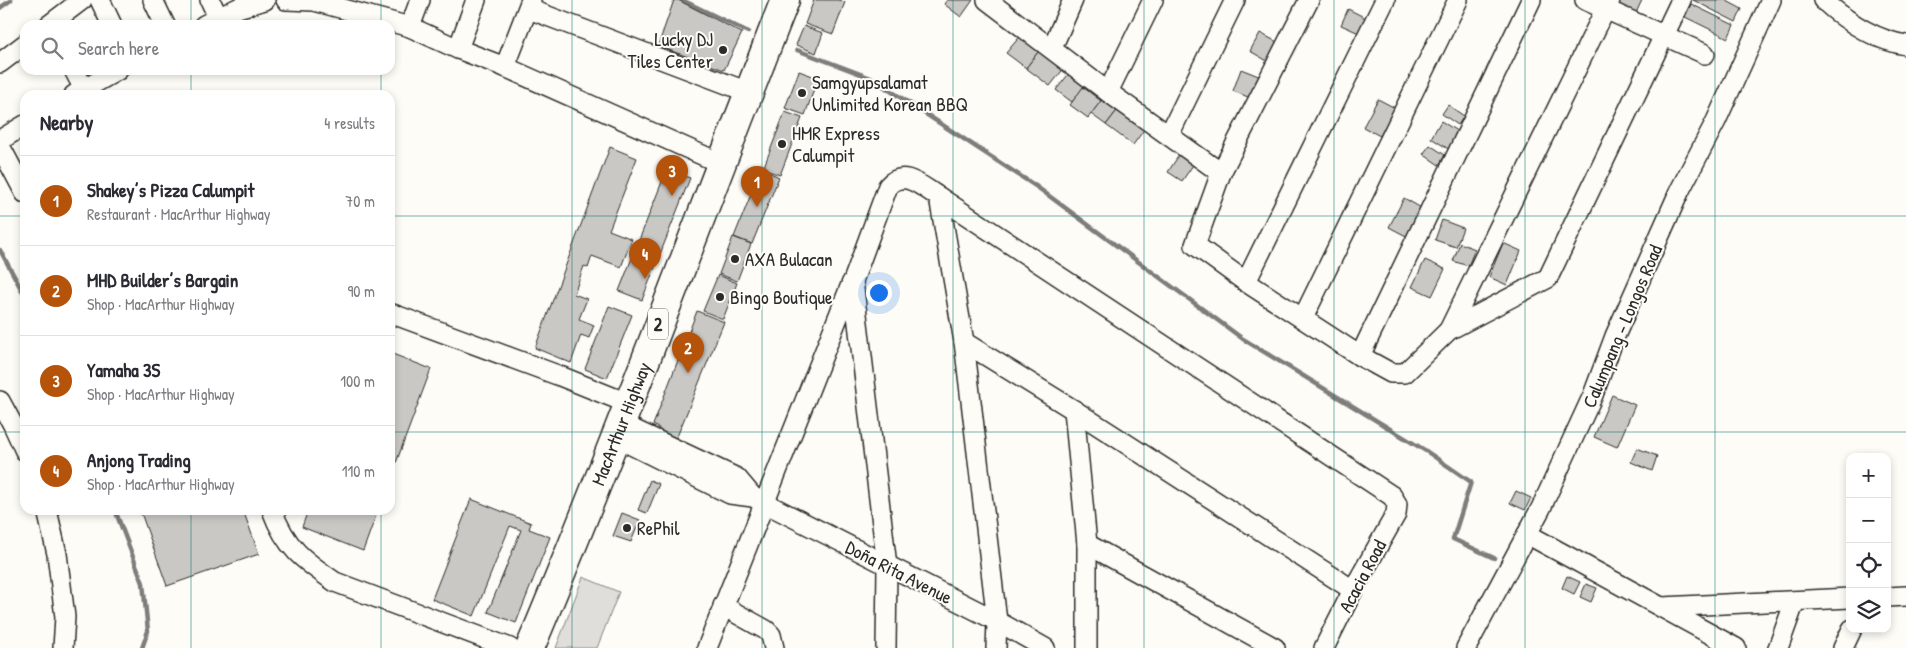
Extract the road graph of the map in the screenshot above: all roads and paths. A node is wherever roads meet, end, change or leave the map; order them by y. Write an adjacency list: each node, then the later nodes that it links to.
1 (82, 0): 26 (street)
2 (100, 0): 27 (street)
3 (153, 0): 28 (street)
4 (210, 0): 29 (street)
5 (262, 0): 30 (street)
6 (286, 0): 22 (street)
7 (420, 0): 33 (street)
8 (476, 0): 38 (street)
9 (785, 0): 46 (highway, MacArthur Highway / 2)
10 (987, 0): 37 (street)
11 (1073, 0): 37 (street)
12 (1153, 0): 47 (street)
13 (1235, 0): 49 (street)
14 (1309, 0): 53 (street)
15 (1385, 0): 57 (street)
16 (1458, 0): 59 (street)
17 (1532, 0): 62 (street)
18 (1586, 0): 24 (street)
19 (1681, 0): 34 (street)
20 (1771, 0): 71 (street, Calumpang - Longos Road)
21 (1823, 0): 35 (street)
22 (315, 1): 25 (street)
23 (530, 4): 41 (street); 46 (street)
24 (1608, 4): 34 (street); 60 (street)
25 (364, 7): 31 (street)
26 (56, 20)
27 (110, 20)
28 (163, 20)
29 (211, 20)
30 (213, 20)
31 (394, 20)
32 (395, 20): 33 (street)
33 (410, 27): 38 (street)
34 (1665, 36): 39 (street); 60 (street)
35 (1906, 45)
36 (20, 48): 40 (street)
37 (1052, 48): 47 (street)
38 (458, 49): 41 (street)
39 (1705, 54)
40 (0, 63)
41 (505, 67): 52 (street)
42 (76, 75): 44 (street)
43 (110, 75): 45 (street)
44 (81, 90)
45 (87, 90)
46 (748, 92): 52 (highway, MacArthur Highway / 2)
47 (1108, 92): 49 (street)
48 (20, 128): 50 (street)
49 (1169, 135): 53 (street)
50 (0, 140)
51 (0, 146): 54 (street)
52 (720, 163): 65 (highway, MacArthur Highway / 2)
53 (1221, 173): 57 (street)
54 (20, 181)
55 (940, 197): 56 (street); 61 (street); 74 (street, Acacia Road)
56 (853, 281): 68 (street); 73 (street)
57 (1246, 282): 59 (street)
58 (395, 315): 65 (street, Doña Rita Avenue)
59 (1304, 318): 62 (street)
60 (1449, 330): 62 (street)
61 (964, 342): 64 (street); 81 (street)
62 (1360, 356)
63 (0, 401): 66 (street)
64 (1074, 410): 72 (street); 74 (street)
65 (621, 421): 68 (street, Doña Rita Avenue); 85 (highway, MacArthur Highway / 2)
66 (7, 428): 67 (street)
67 (20, 445)
68 (758, 500): 73 (street, Doña Rita Avenue); 79 (street)
69 (48, 515): 83 (street)
70 (274, 515): 84 (street)
71 (1527, 534): 80 (street); 94 (street, Calumpang - Longos Road)
72 (1087, 544): 91 (street); 92 (street)
73 (887, 566): 81 (street, Doña Rita Avenue); 88 (street)
74 (1353, 590): 93 (street, Acacia Road)
75 (1906, 596): 76 (street)
76 (1891, 597)
77 (1846, 598): 78 (street)
78 (1795, 601): 80 (street); 96 (street)
79 (723, 606): 86 (street); 87 (street)
80 (1661, 607): 95 (street)
81 (996, 621): 89 (street); 90 (street, Doña Rita Avenue)
82 (1850, 633): 97 (street)
83 (63, 648)
84 (510, 648)
85 (530, 648)
86 (707, 648)
87 (774, 648)
88 (886, 648)
89 (996, 648)
90 (1045, 648)
91 (1087, 648)
92 (1275, 648)
93 (1324, 648)
94 (1466, 648)
95 (1736, 648)
96 (1778, 648)
97 (1843, 648)

